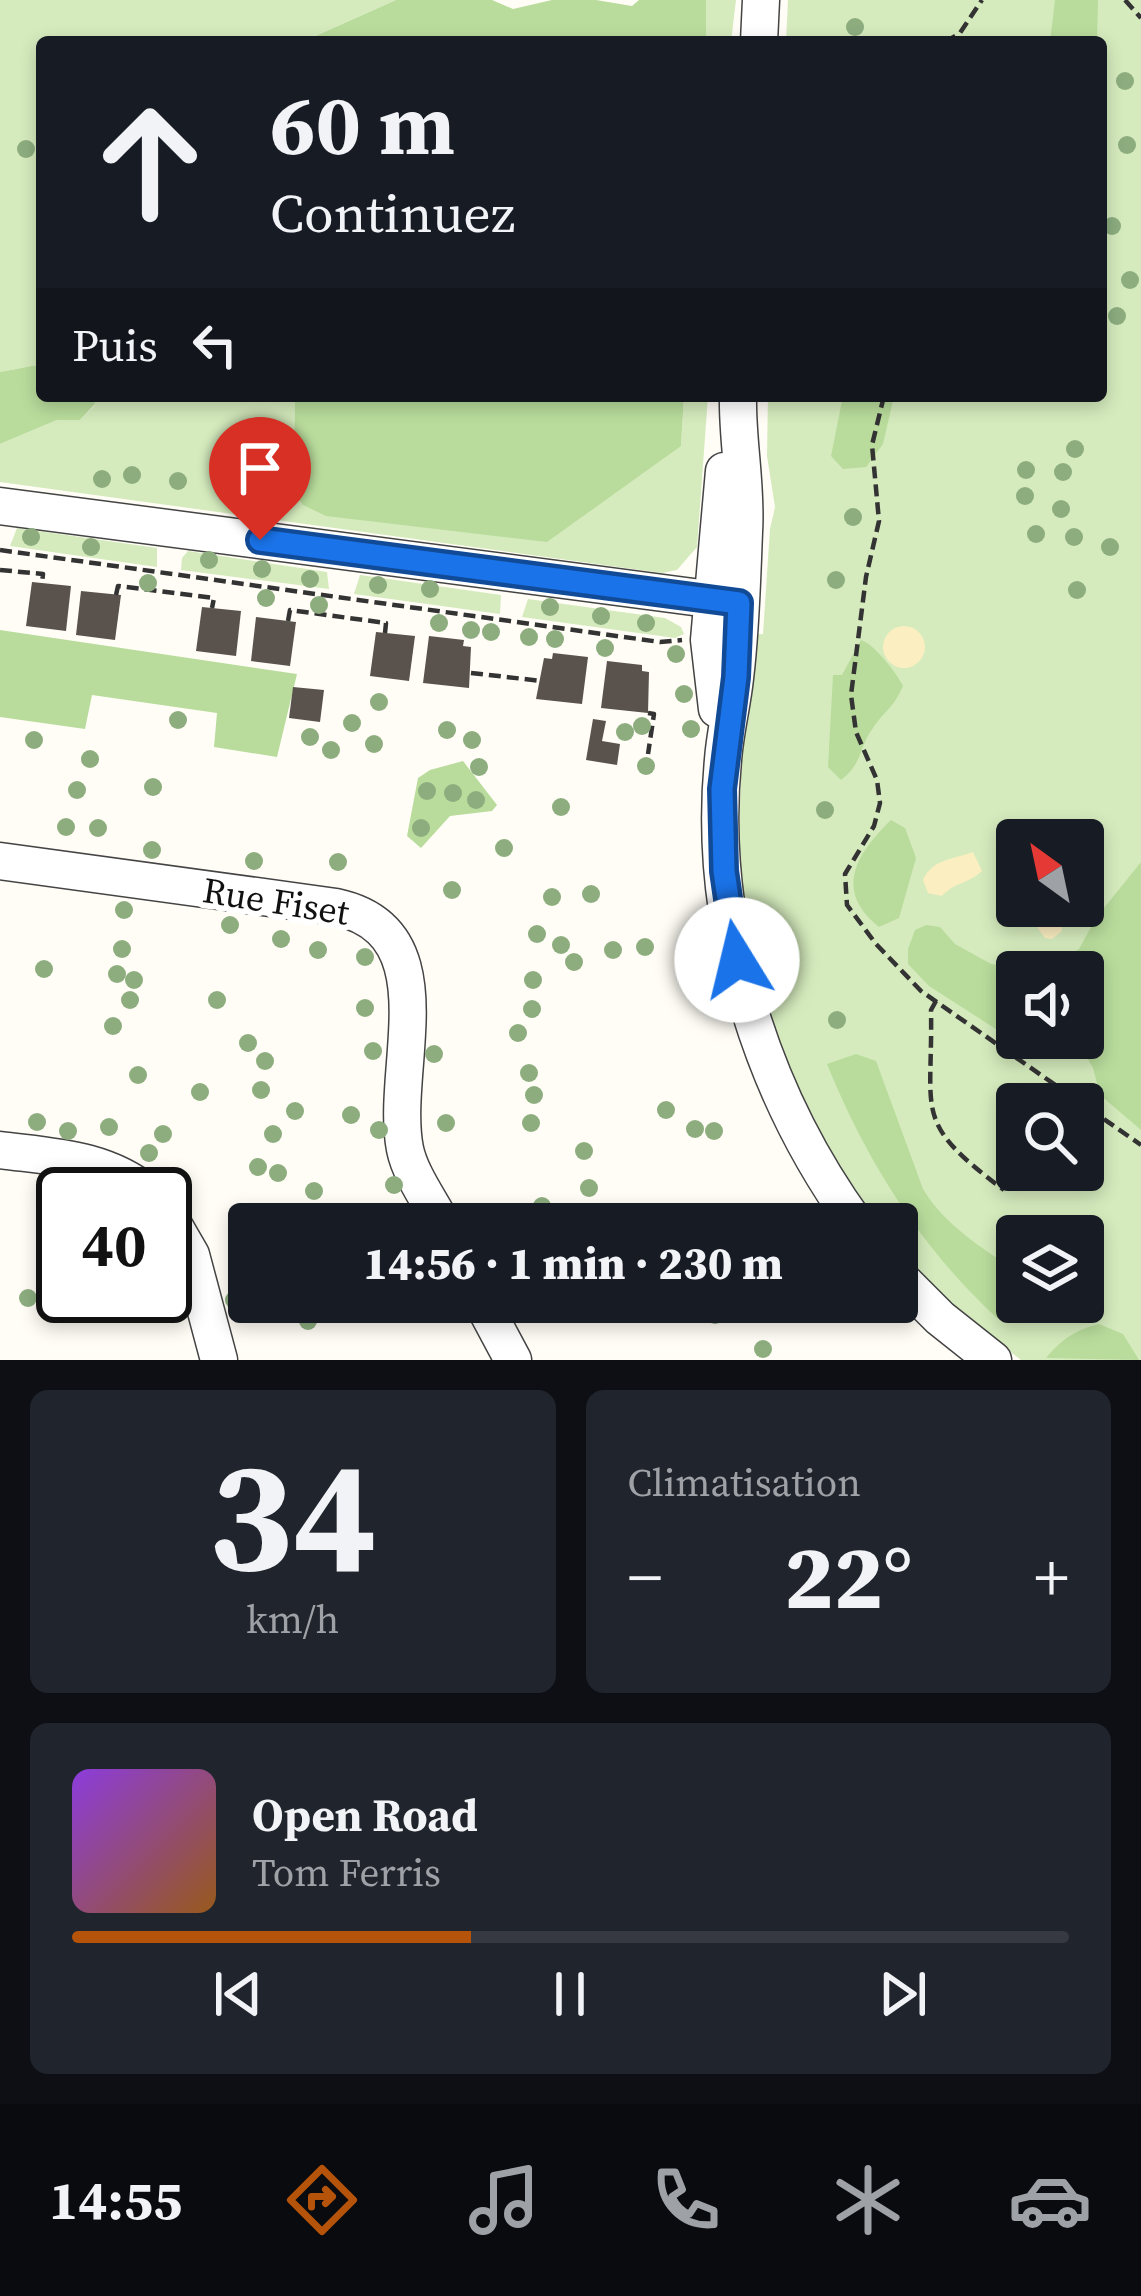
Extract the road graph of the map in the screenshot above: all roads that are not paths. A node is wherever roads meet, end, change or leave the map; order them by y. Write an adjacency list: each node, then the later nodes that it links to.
1 (761, 0): 2 (street)
2 (759, 36)
3 (738, 406): 5 (street)
4 (0, 506): 5 (street)
5 (726, 601): 10 (street)
6 (0, 862): 9 (street, Rue Fiset)
7 (0, 1150): 8 (street)
8 (104, 1167)
9 (432, 1203)
10 (843, 1203)
11 (192, 1260): 15 (street)
12 (918, 1296): 14 (street)
13 (493, 1323): 16 (street)
14 (988, 1358)
15 (219, 1360)
16 (512, 1360)

